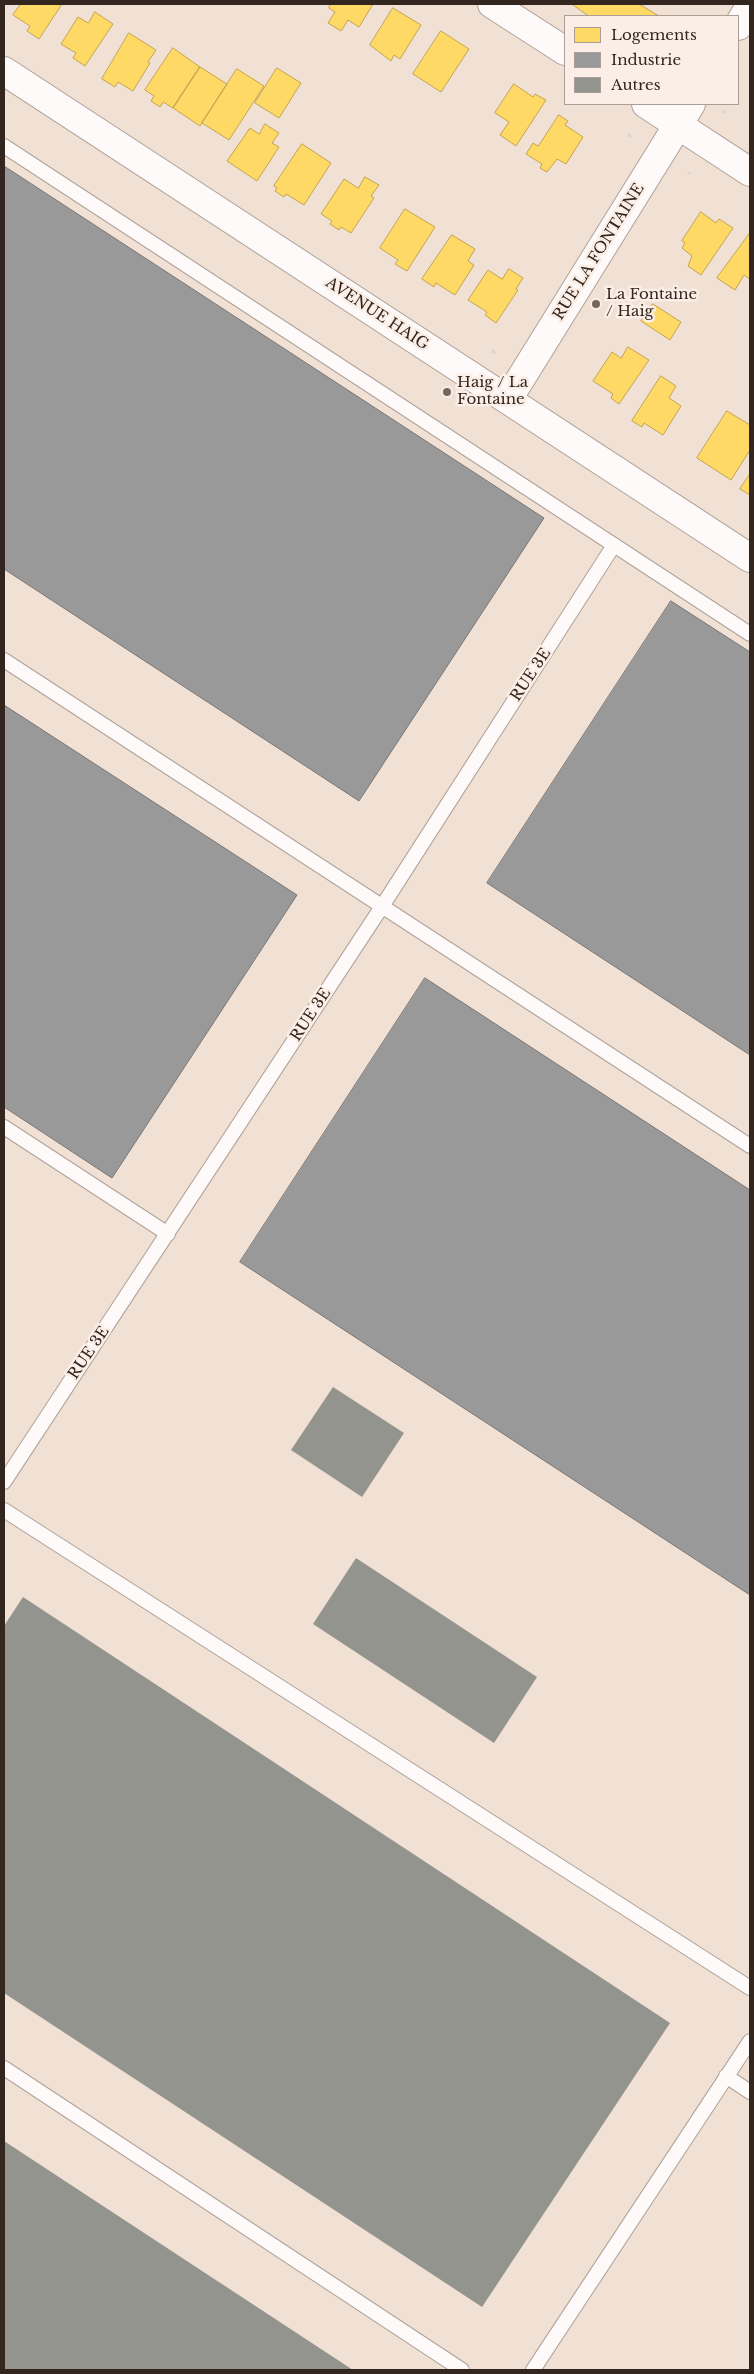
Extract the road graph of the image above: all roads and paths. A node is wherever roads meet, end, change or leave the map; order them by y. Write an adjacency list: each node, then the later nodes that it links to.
1 (492, 4): 4 (street)
2 (750, 6): 3 (street)
3 (739, 24)
4 (564, 50)
5 (4, 71): 12 (street, AVENUE HAIG)
6 (650, 105): 7 (street)
7 (684, 114): 9 (street); 12 (street, RUE LA FONTAINE)
8 (4, 146): 13 (lane)
9 (750, 172)
10 (493, 350): 11 (path)
11 (495, 355)
12 (508, 399): 14 (street, AVENUE HAIG)
13 (614, 545): 15 (lane); 17 (lane, RUE 3E)
14 (750, 558)
15 (750, 634)
16 (4, 660): 17 (lane)
17 (381, 908): 19 (lane); 20 (lane, RUE 3E)
18 (4, 1127): 20 (lane)
19 (750, 1146)
20 (168, 1234): 21 (lane, RUE 3E)
21 (4, 1482)
22 (4, 1510): 23 (lane)
23 (750, 1988)
24 (750, 2041): 26 (lane)
25 (4, 2068): 28 (lane)
26 (726, 2076): 27 (lane); 29 (lane)
27 (750, 2092)
28 (462, 2370)
29 (533, 2370)

